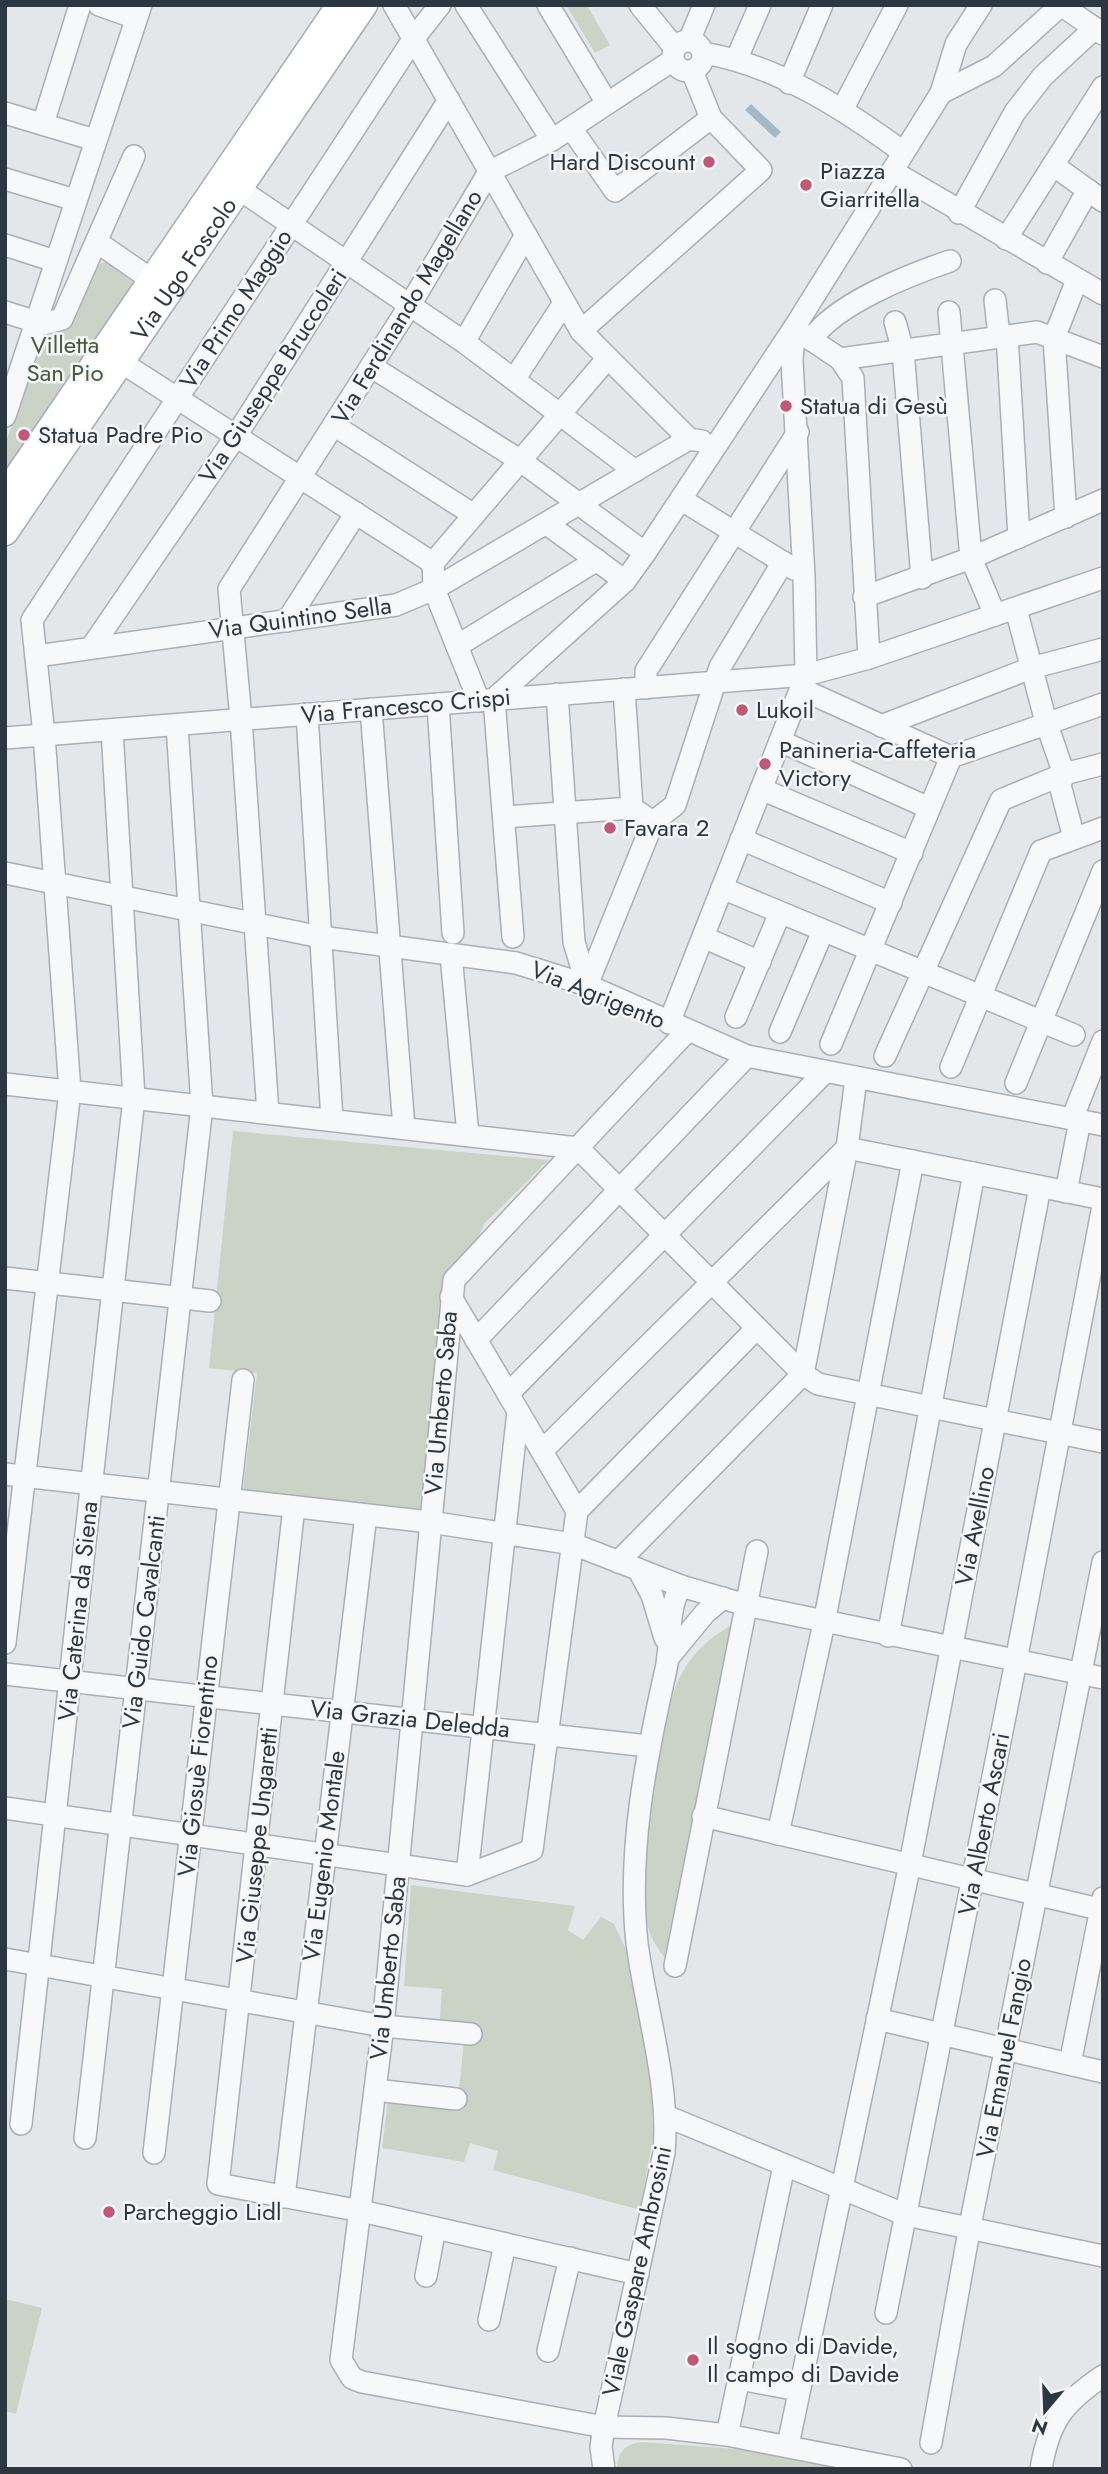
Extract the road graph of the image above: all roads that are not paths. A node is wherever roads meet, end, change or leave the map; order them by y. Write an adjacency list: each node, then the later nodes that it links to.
1 (80, 5): 29 (street)
2 (99, 5): 16 (street)
3 (340, 5): 52 (main road, Via Ugo Foscolo)
4 (364, 5): 39 (main road, Via Ugo Foscolo)
5 (394, 5): 18 (street)
6 (440, 5): 18 (street, Via Primo Maggio)
7 (466, 5): 32 (street)
8 (548, 5): 25 (street)
9 (704, 5): 19 (street)
10 (761, 5): 20 (street)
11 (822, 5): 21 (street)
12 (897, 5): 26 (street)
13 (981, 5): 23 (street)
14 (1061, 5): 17 (street); 23 (street)
15 (648, 9): 19 (street)
16 (139, 11): 31 (street)
17 (1099, 31): 42 (street)
18 (414, 38): 24 (street); 43 (street, Via Primo Maggio)
19 (685, 50): 20 (street); 25 (street, Via Ferdinando Magellano); 28 (street)
20 (737, 58): 21 (street)
21 (789, 83): 26 (street)
22 (1103, 87): 35 (street)
23 (941, 93): 33 (street)
24 (449, 100): 37 (street); 51 (street, Via Giuseppe Bruccoleri)
25 (607, 103): 30 (street, Via Ferdinando Magellano)
26 (843, 108): 33 (street)
27 (5, 113): 29 (street)
28 (711, 118): 30 (street); 62 (street)
29 (43, 124): 31 (street)
30 (570, 128): 32 (street, Via Ferdinando Magellano)
31 (95, 140): 41 (street)
32 (552, 140): 37 (street, Via Ferdinando Magellano)
33 (903, 152): 36 (street)
34 (134, 156): 46 (street)
35 (1053, 165): 40 (street); 45 (street)
36 (892, 171): 42 (street); 63 (street)
37 (489, 172): 44 (street); 57 (street, Via Ferdinando Magellano)
38 (5, 179): 41 (street)
39 (239, 189): 43 (street); 72 (main road, Via Ugo Foscolo)
40 (1098, 194): 50 (street)
41 (75, 200): 48 (street)
42 (959, 213): 45 (street)
43 (292, 225): 51 (street); 76 (street, Via Primo Maggio)
44 (526, 235): 56 (street); 66 (street)
45 (1006, 240): 50 (street)
46 (97, 242): 52 (street); 60 (street)
47 (5, 245): 48 (street)
48 (55, 261): 60 (street)
49 (950, 261): 63 (street)
50 (1046, 262): 53 (street)
51 (346, 264): 57 (street); 81 (street, Via Giuseppe Bruccoleri)
52 (152, 280): 87 (main road, Via Ugo Foscolo)
53 (1077, 280): 54 (street); 65 (street)
54 (1103, 294)
55 (995, 300): 64 (street)
56 (564, 303): 62 (street); 74 (street)
57 (410, 305): 66 (street); 73 (street, Via Ferdinando Magellano)
58 (5, 312): 60 (street)
59 (949, 312): 67 (street)
60 (36, 322): 75 (street)
61 (895, 323): 68 (street)
62 (581, 331): 70 (street)
63 (803, 334): 71 (street); 80 (street); 83 (street)
64 (1003, 336): 65 (street); 67 (street); 97 (street)
65 (1054, 338): 69 (street); 93 (street)
66 (464, 342): 74 (street)
67 (953, 342): 68 (street); 99 (street)
68 (902, 351): 71 (street); 104 (street)
69 (1103, 357)
70 (607, 359): 77 (street); 82 (street)
71 (840, 359): 108 (street)
72 (121, 362): 76 (street); 95 (main road, Via Ugo Foscolo)
73 (372, 367): 79 (street, Via Ferdinando Magellano); 84 (street)
74 (515, 378): 77 (street)
75 (10, 383): 78 (street)
76 (177, 398): 81 (street); 116 (street, Via Primo Maggio)
77 (561, 413): 84 (street); 85 (street)
78 (5, 416)
79 (335, 426): 86 (street, Via Ferdinando Magellano); 92 (street)
80 (798, 432): 96 (street); 103 (street)
81 (236, 436): 86 (street); 114 (street, Via Giuseppe Bruccoleri)
82 (689, 439): 83 (street); 85 (street, Via Quintino Sella)
83 (715, 449): 88 (street)
84 (521, 461): 90 (street); 92 (street)
85 (635, 471): 90 (street, Via Quintino Sella)
86 (300, 478): 91 (street); 112 (street, Via Ferdinando Magellano)
87 (5, 495)
88 (682, 500): 96 (street); 98 (street)
89 (1103, 500): 93 (street)
90 (580, 505): 94 (street, Via Quintino Sella); 98 (street)
91 (356, 513): 102 (street); 111 (street)
92 (474, 515): 102 (street)
93 (1066, 517): 97 (street)
94 (547, 524): 100 (street); 107 (street, Via Quintino Sella)
95 (5, 532)
96 (735, 533): 101 (street); 121 (street)
97 (1019, 537): 99 (street)
98 (645, 553): 106 (street)
99 (971, 558): 104 (street); 110 (street)
100 (597, 560): 106 (street); 113 (street)
101 (783, 562): 103 (street); 119 (street)
102 (433, 563): 107 (street)
103 (804, 576): 120 (street)
104 (922, 578): 108 (street)
105 (1103, 578): 109 (street, Via Francesco Crispi)
106 (625, 581): 124 (street)
107 (434, 589): 111 (street, Via Quintino Sella); 113 (street)
108 (864, 597): 117 (street)
109 (1016, 609): 110 (street, Via Francesco Crispi); 118 (street)
110 (995, 615): 117 (street, Via Francesco Crispi)
111 (287, 621): 112 (street, Via Quintino Sella)
112 (233, 628): 114 (street, Via Quintino Sella); 129 (street, Via Ferdinando Magellano)
113 (457, 646): 124 (street)
114 (91, 648): 116 (street, Via Quintino Sella)
115 (1103, 649): 118 (street)
116 (37, 656): 134 (street, Via Primo Maggio)
117 (869, 658): 120 (street, Via Francesco Crispi)
118 (1031, 668): 130 (street); 132 (street)
119 (715, 682): 120 (street, Via Francesco Crispi); 121 (street, Via Francesco Crispi); 145 (street)
120 (803, 682): 132 (street); 136 (street)
121 (646, 688): 122 (street, Via Francesco Crispi)
122 (624, 689): 123 (street, Via Francesco Crispi); 141 (street)
123 (557, 694): 124 (street, Via Francesco Crispi); 143 (street)
124 (487, 700): 125 (street, Via Francesco Crispi); 144 (street)
125 (438, 704): 127 (street, Via Francesco Crispi); 163 (street)
126 (1103, 704): 130 (street)
127 (371, 709): 128 (street, Via Francesco Crispi); 164 (street)
128 (307, 714): 129 (street, Via Francesco Crispi); 160 (street)
129 (241, 719): 131 (street, Via Francesco Crispi); 158 (street, Via Ferdinando Magellano)
130 (1046, 722): 137 (street); 139 (street)
131 (177, 725): 133 (street, Via Francesco Crispi); 156 (street, Via Guido Cavalcanti)
132 (881, 726): 137 (street)
133 (112, 730): 134 (street, Via Francesco Crispi); 154 (street, Via Caterina da Siena)
134 (44, 735): 135 (street, Via Francesco Crispi); 152 (street, Via Primo Maggio)
135 (5, 738)
136 (780, 741): 140 (street); 142 (street)
137 (951, 757): 142 (street)
138 (1103, 765): 139 (street)
139 (1064, 775): 147 (street); 167 (street)
140 (761, 789): 148 (street); 149 (street)
141 (632, 808): 143 (street); 145 (street)
142 (929, 808): 149 (street)
143 (565, 813): 144 (street); 168 (street)
144 (504, 817): 161 (street)
145 (653, 822): 168 (street)
146 (1103, 828): 147 (street)
147 (1074, 838): 169 (street)
148 (741, 839): 153 (street); 155 (street)
149 (912, 853): 155 (street)
150 (1103, 871): 171 (street)
151 (5, 873): 152 (street, Via Agrigento)
152 (55, 882): 154 (street, Via Agrigento); 184 (street, Via Primo Maggio)
153 (722, 888): 157 (street); 162 (street)
154 (122, 895): 156 (street, Via Agrigento); 185 (street, Via Caterina da Siena)
155 (891, 903): 165 (street)
156 (189, 908): 158 (street, Via Agrigento); 186 (street, Via Guido Cavalcanti)
157 (780, 913): 159 (street); 166 (street)
158 (255, 922): 160 (street, Via Agrigento); 187 (street, Via Ferdinando Magellano)
159 (823, 931): 165 (street); 173 (street)
160 (321, 937): 164 (street, Via Agrigento); 188 (street)
161 (513, 937)
162 (703, 937): 166 (street); 172 (street)
163 (452, 944): 164 (street, Via Agrigento); 168 (street, Via Agrigento); 192 (street)
164 (390, 948): 191 (street)
165 (870, 951): 167 (street); 176 (street)
166 (760, 962): 170 (street)
167 (921, 973): 169 (street); 178 (street)
168 (587, 985): 172 (street, Via Agrigento)
169 (980, 997): 171 (street); 179 (street)
170 (736, 1017)
171 (1040, 1023): 174 (street); 182 (street)
172 (678, 1027): 177 (street, Via Agrigento); 193 (street, Via Umberto Saba)
173 (780, 1032)
174 (1074, 1035)
175 (1103, 1041): 189 (street)
176 (831, 1044)
177 (747, 1056): 180 (street, Via Agrigento); 198 (street)
178 (885, 1056)
179 (951, 1067)
180 (824, 1073): 181 (street, Via Agrigento); 202 (street)
181 (856, 1079): 189 (street, Via Agrigento); 194 (street)
182 (1016, 1083)
183 (5, 1084): 184 (street)
184 (70, 1091): 185 (street); 205 (street, Via Primo Maggio)
185 (134, 1098): 186 (street); 206 (street, Via Caterina da Siena)
186 (202, 1106): 187 (street); 208 (street, Via Guido Cavalcanti)
187 (268, 1113): 188 (street)
188 (332, 1120): 191 (street)
189 (1076, 1120): 190 (street, Via Agrigento); 199 (street)
190 (1103, 1125)
191 (404, 1128): 192 (street)
192 (468, 1135): 193 (street)
193 (578, 1148): 198 (street); 207 (street, Via Umberto Saba)
194 (847, 1148): 195 (street); 204 (street); 212 (street)
195 (913, 1161): 196 (street); 214 (street)
196 (974, 1173): 197 (street); 216 (street)
197 (1040, 1187): 199 (street); 217 (street, Via Avellino)
198 (619, 1189): 202 (street); 211 (street)
199 (1066, 1192): 200 (street)
200 (1103, 1199)
201 (1103, 1206): 218 (street, Via Alberto Ascari)
202 (665, 1235): 204 (street); 215 (street)
203 (5, 1278): 205 (street)
204 (712, 1282): 210 (street); 220 (street)
205 (47, 1283): 206 (street); 221 (street, Via Primo Maggio)
206 (113, 1290): 208 (street); 222 (street, Via Caterina da Siena)
207 (452, 1297): 211 (street); 228 (street, Via Umberto Saba)
208 (180, 1298): 209 (street); 223 (street, Via Guido Cavalcanti)
209 (210, 1301)
210 (757, 1328): 212 (street); 226 (street)
211 (477, 1340): 215 (street)
212 (803, 1374): 214 (street); 232 (street)
213 (243, 1380): 224 (street, Via Giosuè Fiorentino)
214 (868, 1394): 216 (street); 238 (street)
215 (513, 1403): 220 (street); 229 (street)
216 (930, 1407): 217 (street); 239 (street)
217 (995, 1420): 218 (street); 241 (street, Via Avellino)
218 (1060, 1433): 219 (street); 243 (street, Via Alberto Ascari)
219 (1103, 1442)
220 (542, 1451): 226 (street)
221 (15, 1476): 222 (street); 240 (street, Via Primo Maggio)
222 (92, 1484): 223 (street); 247 (street, Via Caterina da Siena)
223 (158, 1492): 224 (street); 248 (street, Via Guido Cavalcanti)
224 (228, 1499): 225 (street); 249 (street, Via Giosuè Fiorentino)
225 (294, 1507): 227 (street); 250 (street, Via Giuseppe Ungaretti)
226 (577, 1511): 230 (street)
227 (366, 1515): 228 (street); 251 (street, Via Eugenio Montale)
228 (430, 1522): 229 (street); 252 (street, Via Umberto Saba)
229 (504, 1533): 230 (street); 253 (street)
230 (573, 1544): 232 (street); 254 (street)
231 (757, 1551): 237 (street)
232 (618, 1562): 234 (street)
233 (1103, 1562): 245 (street, Via Emanuel Fangio)
234 (638, 1569): 235 (street); 242 (street, Viale Gaspare Ambrosini)
235 (688, 1588): 236 (street); 242 (street, Viale Gaspare Ambrosini)
236 (723, 1598): 237 (street); 242 (street, Viale Gaspare Ambrosini)
237 (746, 1605): 238 (street); 258 (street)
238 (824, 1623): 239 (street); 260 (street)
239 (888, 1636): 241 (street)
240 (5, 1643)
241 (951, 1648): 243 (street); 264 (street, Via Avellino)
242 (668, 1658): 255 (street, Viale Gaspare Ambrosini)
243 (1016, 1661): 245 (street); 267 (street, Via Alberto Ascari)
244 (5, 1674): 247 (street, Via Grazia Deledda)
245 (1081, 1674): 246 (street); 268 (street, Via Emanuel Fangio)
246 (1103, 1678)
247 (70, 1681): 248 (street, Via Grazia Deledda); 257 (street, Via Caterina da Siena)
248 (136, 1689): 249 (street, Via Grazia Deledda); 259 (street, Via Guido Cavalcanti)
249 (206, 1696): 250 (street, Via Grazia Deledda); 261 (street, Via Giosuè Fiorentino)
250 (272, 1704): 251 (street, Via Grazia Deledda); 262 (street, Via Giuseppe Ungaretti)
251 (342, 1712): 252 (street, Via Grazia Deledda); 263 (street, Via Eugenio Montale)
252 (410, 1719): 253 (street, Via Grazia Deledda); 265 (street, Via Umberto Saba)
253 (484, 1728): 254 (street, Via Grazia Deledda); 266 (street)
254 (549, 1735): 255 (street, Via Grazia Deledda); 266 (street)
255 (648, 1746): 286 (street, Viale Gaspare Ambrosini)
256 (5, 1808): 257 (street)
257 (55, 1815): 259 (street); 271 (street, Via Caterina da Siena)
258 (703, 1816): 260 (street); 272 (street)
259 (120, 1825): 261 (street); 273 (street, Via Guido Cavalcanti)
260 (778, 1834): 264 (street)
261 (190, 1835): 262 (street); 274 (street, Via Giosuè Fiorentino)
262 (256, 1845): 263 (street); 275 (street, Via Giuseppe Ungaretti)
263 (324, 1855): 265 (street); 276 (street, Via Eugenio Montale)
264 (910, 1864): 267 (street); 277 (street, Via Avellino)
265 (398, 1866): 266 (street); 278 (street, Via Umberto Saba)
266 (467, 1875)
267 (973, 1879): 268 (street); 280 (street, Via Alberto Ascari)
268 (1037, 1894): 269 (street); 281 (street, Via Emanuel Fangio)
269 (1102, 1906): 282 (street)
270 (5, 1959): 271 (street)
271 (38, 1965): 273 (street); 287 (street, Via Caterina da Siena)
272 (675, 1966)
273 (103, 1976): 274 (street); 288 (street, Via Guido Cavalcanti)
274 (173, 1989): 275 (street); 289 (street, Via Giosuè Fiorentino)
275 (240, 2001): 276 (street); 292 (street, Via Giuseppe Ungaretti)
276 (305, 2012): 278 (street); 292 (street, Via Eugenio Montale)
277 (877, 2019): 280 (street); 291 (street, Via Avellino)
278 (383, 2026): 279 (street); 284 (street, Via Umberto Saba)
279 (471, 2034)
280 (942, 2034): 281 (street); 294 (street, Via Alberto Ascari)
281 (1006, 2049): 282 (street); 296 (street, Via Emanuel Fangio)
282 (1070, 2064): 283 (street)
283 (1103, 2072)
284 (375, 2090): 285 (street); 293 (street, Via Umberto Saba)
285 (456, 2099)
286 (666, 2116): 290 (street); 300 (street, Viale Gaspare Ambrosini)
287 (21, 2124)
288 (85, 2138)
289 (154, 2153)
290 (784, 2166): 291 (street); 306 (street)
291 (840, 2189): 294 (street); 307 (street, Via Avellino)
292 (284, 2197): 293 (street)
293 (361, 2211): 295 (street); 308 (street, Via Umberto Saba)
294 (906, 2215): 296 (street); 302 (street, Via Alberto Ascari)
295 (435, 2228): 297 (street); 301 (street)
296 (969, 2231): 298 (street); 310 (street, Via Emanuel Fangio)
297 (505, 2244): 299 (street); 303 (street)
298 (1103, 2256)
299 (570, 2258): 300 (street); 304 (street)
300 (638, 2274): 308 (street, Viale Gaspare Ambrosini)
301 (426, 2276)
302 (887, 2313)
303 (489, 2320)
304 (548, 2351)
305 (1103, 2376): 314 (street)
306 (739, 2379): 307 (street); 309 (street)
307 (799, 2390): 311 (street, Via Avellino)
308 (604, 2427): 309 (street, Via Umberto Saba); 312 (street, Viale Gaspare Ambrosini)
309 (727, 2435): 311 (street, Via Umberto Saba)
310 (931, 2443)
311 (788, 2445): 313 (street, Via Umberto Saba)
312 (604, 2469)
313 (901, 2469)
314 (1041, 2469)

